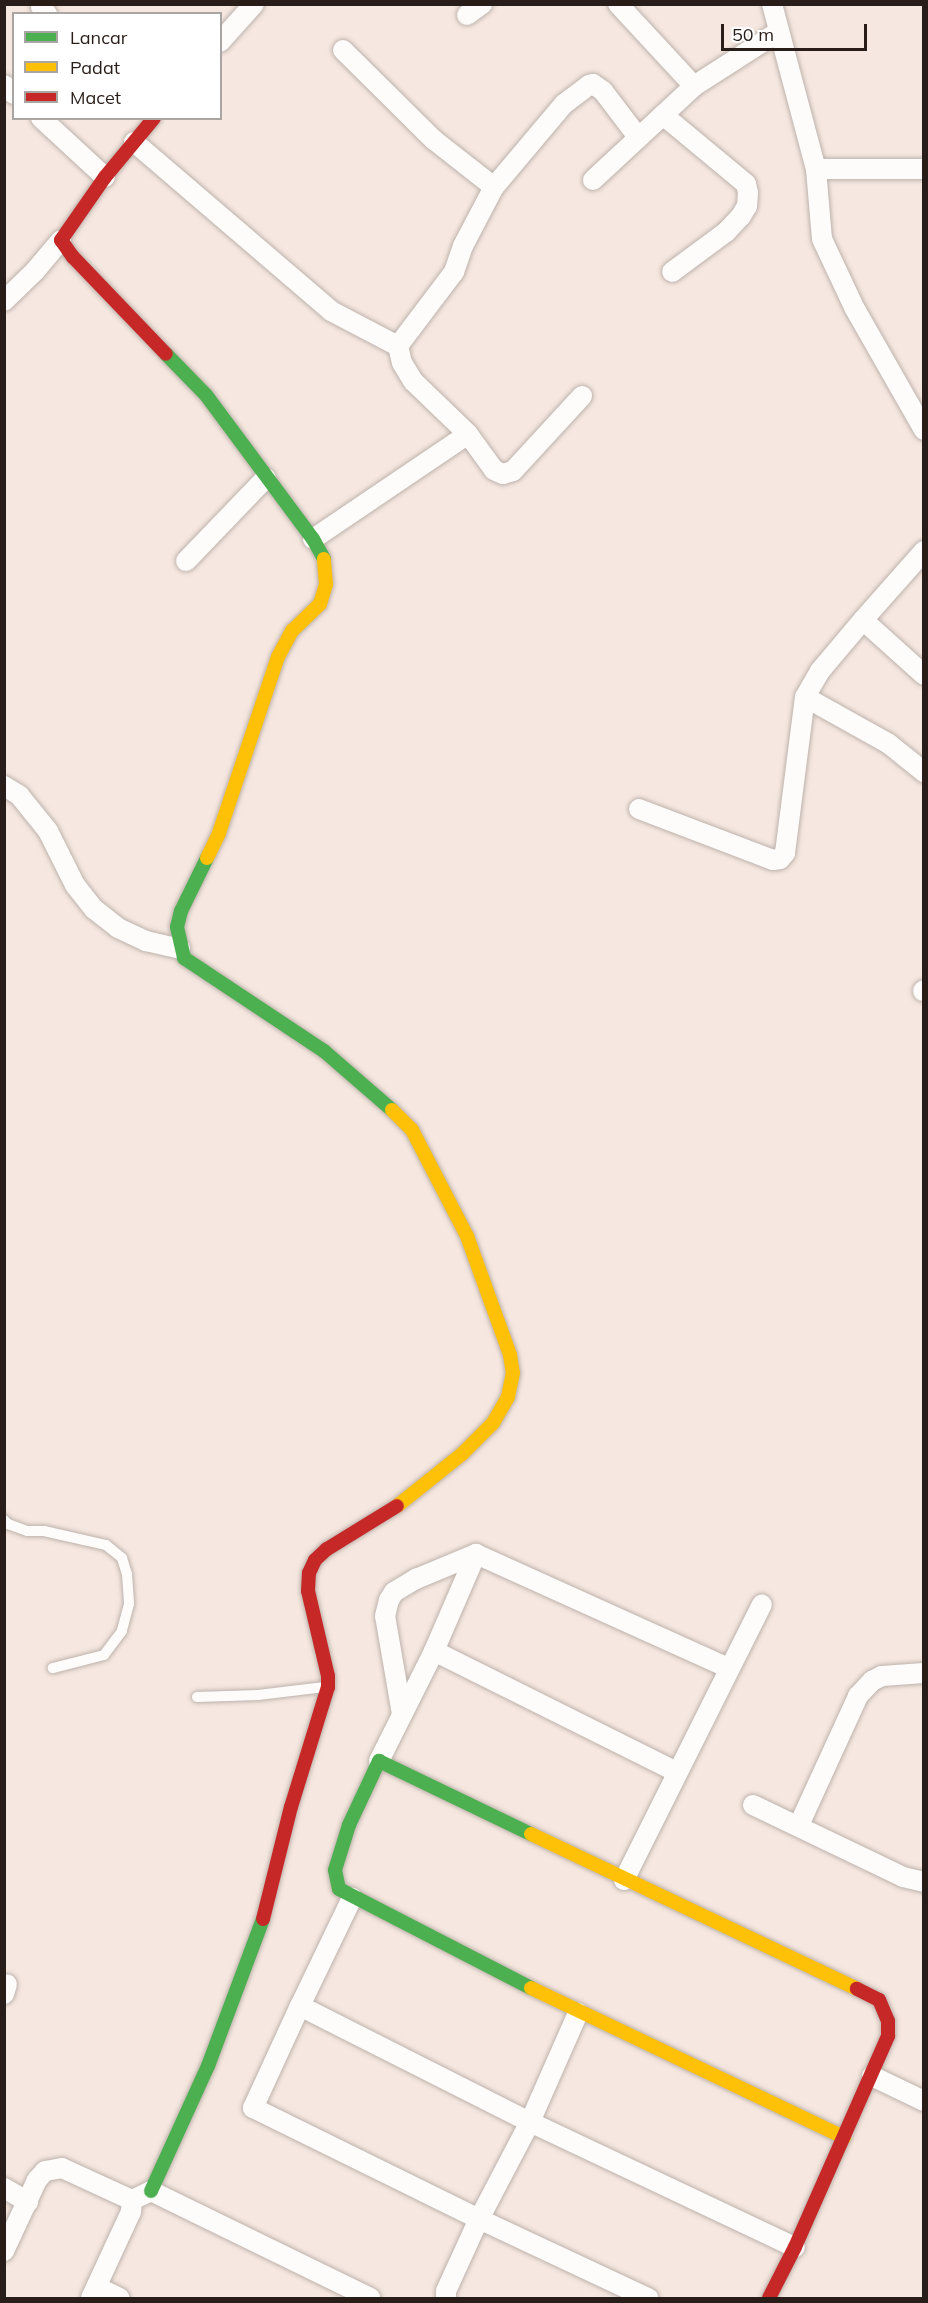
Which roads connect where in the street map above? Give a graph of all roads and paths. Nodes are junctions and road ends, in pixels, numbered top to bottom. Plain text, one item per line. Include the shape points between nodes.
1 (254, 4) edge
2 (618, 4) edge
3 (772, 4) edge
4 (778, 32) junction
5 (222, 40) edge
6 (343, 50) dead end
7 (694, 86) junction
8 (663, 115) junction
9 (43, 120) edge
10 (152, 120) edge
11 (638, 137) junction
12 (134, 142) junction
13 (816, 169) junction
14 (924, 169) edge
15 (105, 177) junction
16 (593, 180) dead end
17 (494, 186) junction
18 (61, 240) junction
19 (672, 272) dead end
20 (4, 301) edge
21 (398, 345) junction
22 (582, 396) dead end
23 (924, 430) edge
24 (468, 434) junction
25 (266, 478) junction
26 (313, 539) junction
27 (924, 551) edge
28 (186, 561) dead end
29 (863, 620) junction
30 (924, 675) edge
31 (805, 697) junction
32 (924, 772) edge
33 (4, 786) edge
34 (639, 809) dead end
35 (180, 949) junction
36 (4, 1520) edge
37 (476, 1554) junction
38 (762, 1605) dead end
39 (434, 1651) junction
40 (53, 1668) dead end
41 (728, 1668) junction
42 (924, 1673) edge
43 (328, 1687) junction
44 (197, 1697) dead end
45 (402, 1714) junction
46 (379, 1761) junction
47 (677, 1772) junction
48 (753, 1805) dead end
49 (799, 1825) junction
50 (624, 1880) junction
51 (924, 1882) edge
52 (352, 1898) junction
53 (300, 2006) junction
54 (578, 2013) junction
55 (872, 2076) junction
56 (924, 2101) edge
57 (530, 2122) junction
58 (844, 2137) junction
59 (4, 2188) edge
60 (151, 2191) junction
61 (132, 2200) junction
62 (28, 2202) junction
63 (478, 2219) junction
64 (795, 2247) junction
65 (4, 2251) edge
66 (94, 2293) edge
67 (120, 2298) edge
68 (370, 2298) edge
69 (446, 2298) edge
70 (648, 2298) edge
71 (769, 2298) edge

1 - 5 street
2 - 7 street
3 - 4 street
4 - 7 street
4 - 13 street
6 - 17 street via 434,140
7 - 8 street
8 - 11 street
8 - 19 street via 746,184 748,193 747,207 734,224
9 - 15 street
10 - 12 street
11 - 16 street
11 - 17 street via 603,91 590,84 564,104
12 - 15 street
12 - 21 street via 331,311
13 - 14 street
13 - 23 street via 822,239 855,309
15 - 18 street
17 - 21 street via 454,272
18 - 20 street
18 - 25 street via 81,266 206,395
21 - 24 street via 402,363 413,381
22 - 24 street via 513,471 503,474 494,470
24 - 26 street
25 - 26 street
25 - 28 street
26 - 35 street via 326,562 326,584 320,604 292,631 278,657 219,833 181,911 177,927
27 - 29 street
29 - 30 street
29 - 31 street via 820,671
31 - 32 street via 889,744
31 - 34 street via 784,854 780,859 773,860
33 - 35 street via 19,795 48,831 75,885 94,909 118,928 146,941
35 - 43 street via 184,958 324,1052 412,1130 467,1236 510,1355 513,1373 508,1397 493,1423 462,1454 391,1511 315,1560 308,1591
36 - 40 lane via 27,1531 106,1545 122,1558 129,1604 122,1631 104,1654
37 - 39 street
37 - 41 street
37 - 45 street via 416,1579 394,1592 389,1600 385,1616
38 - 41 street
39 - 45 street
39 - 47 street
41 - 47 street
42 - 49 street via 882,1676 858,1695
43 - 44 lane
43 - 60 street via 291,1807 266,1910 208,2066
45 - 46 street
46 - 50 street
46 - 52 street via 349,1825 335,1870 339,1889
47 - 50 street
48 - 49 street
49 - 51 street via 903,1877
50 - 55 street via 879,2000 888,2021 888,2036
52 - 53 street
52 - 54 street
53 - 57 street
53 - 63 street via 253,2108
54 - 57 street
54 - 58 street
55 - 56 street
55 - 58 street
57 - 63 street
57 - 64 street
58 - 64 street
59 - 62 street
60 - 61 street
60 - 68 street
61 - 62 street via 81,2176 53,2168 37,2180
61 - 66 street via 131,2212
62 - 65 street
63 - 69 street
63 - 70 street
64 - 71 street
66 - 67 street

